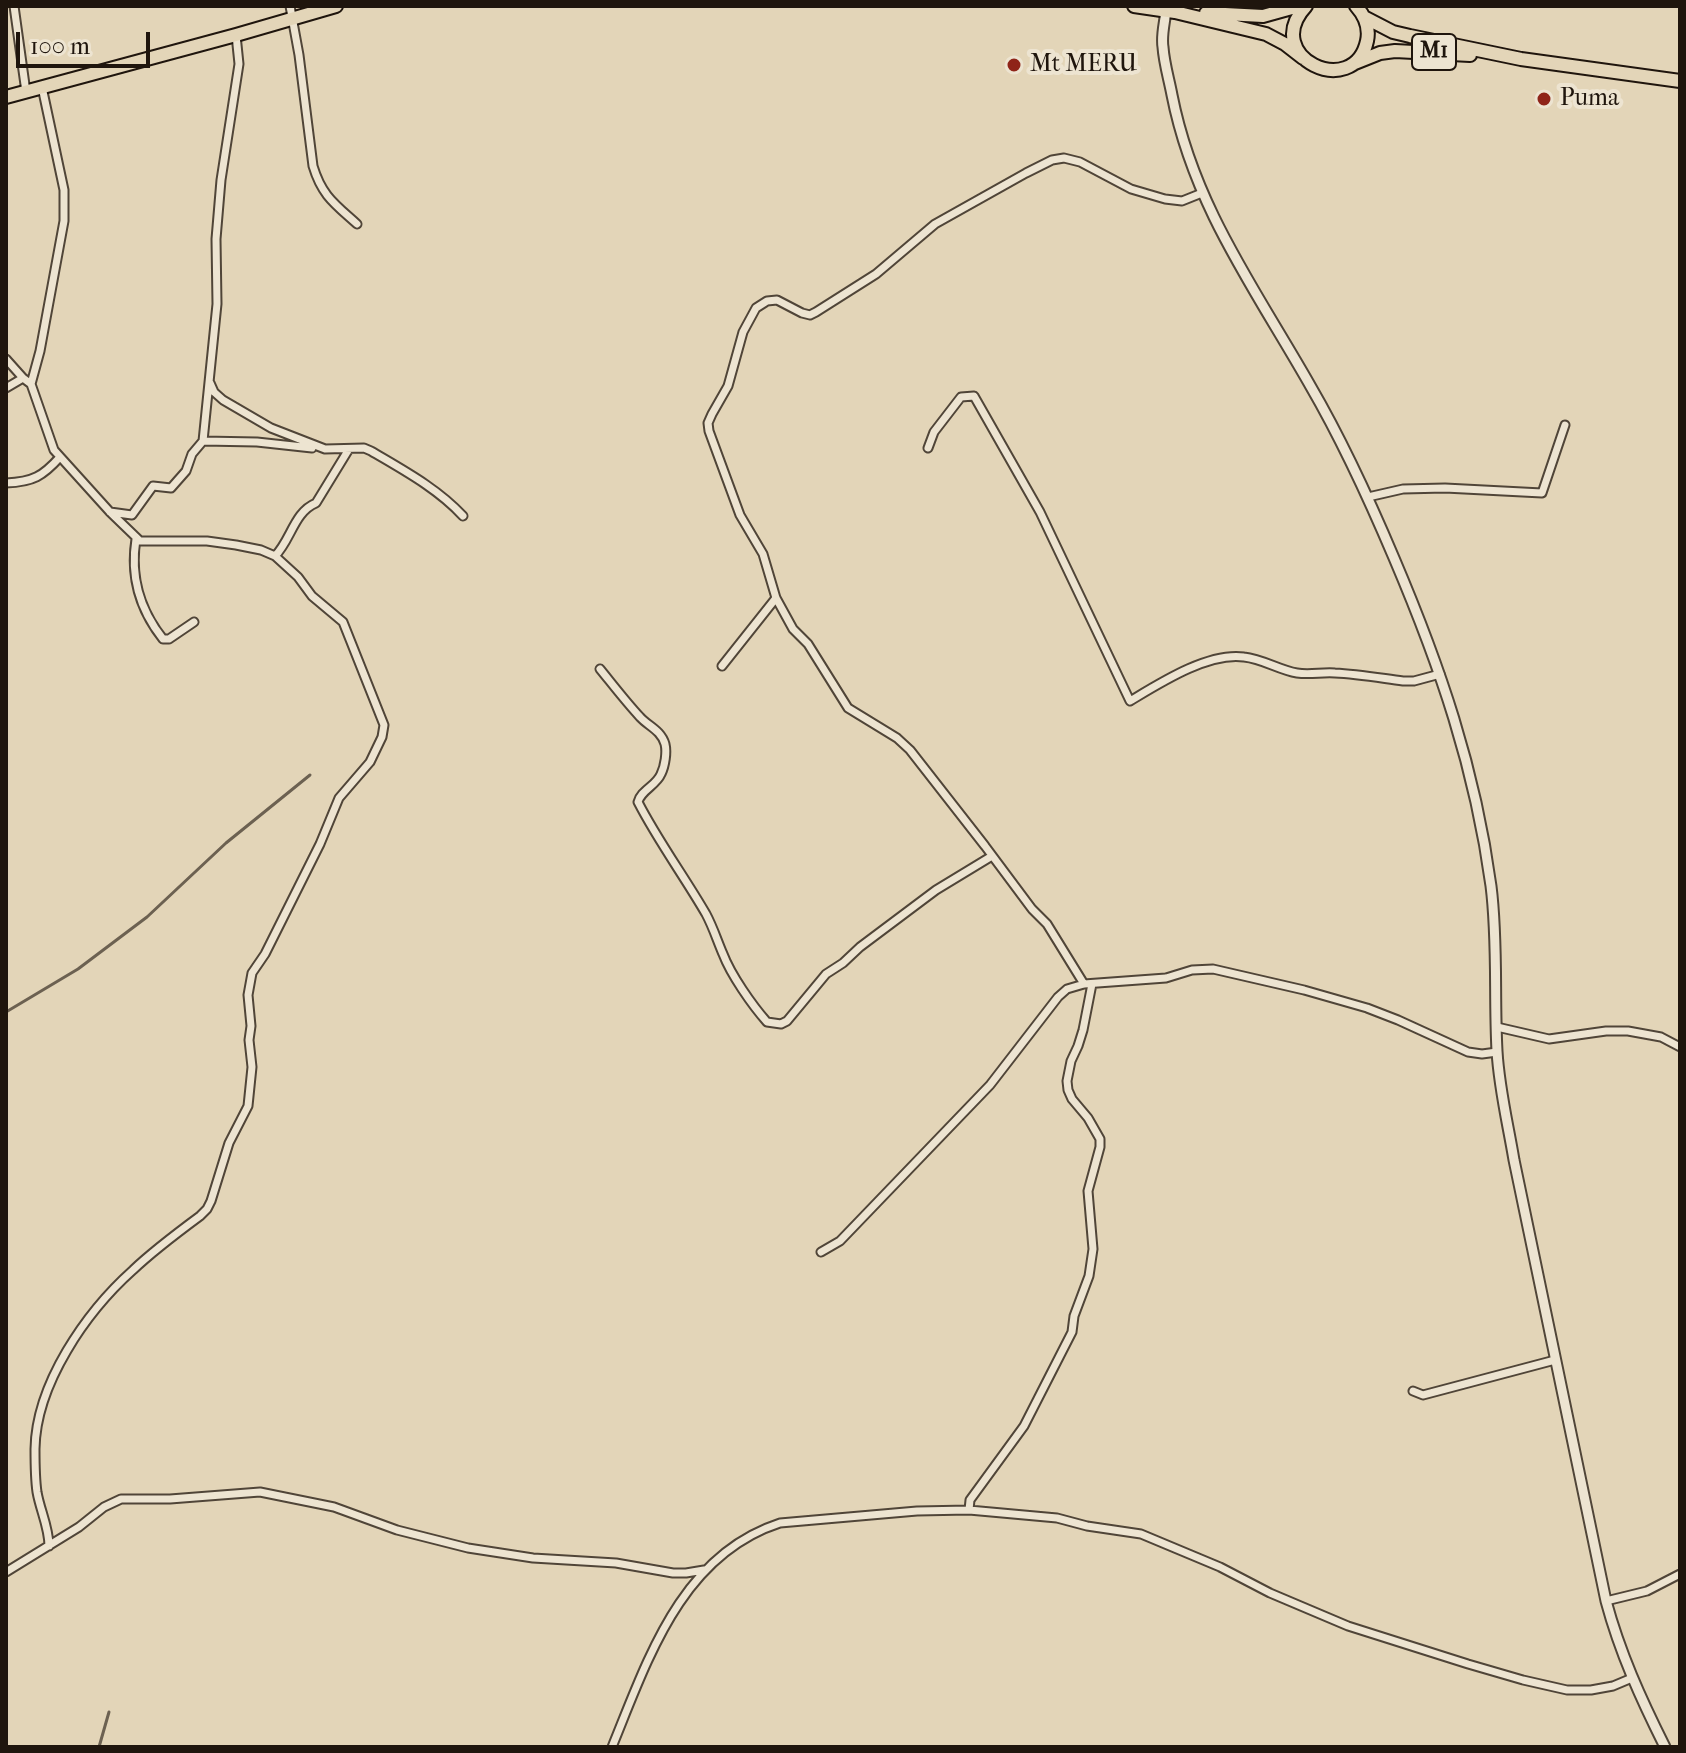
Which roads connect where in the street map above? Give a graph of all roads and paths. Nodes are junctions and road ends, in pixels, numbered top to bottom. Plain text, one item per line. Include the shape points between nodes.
1 (14, 6) edge
2 (336, 6) edge
3 (1134, 6) edge
4 (1299, 6) edge
5 (1306, 6) edge
6 (1171, 11) junction
7 (1360, 11) edge
8 (291, 13) edge
9 (236, 35) junction
10 (1303, 58) junction
11 (1521, 59) junction
12 (1348, 66) junction
13 (1680, 81) edge
14 (42, 87) junction
15 (26, 92) junction
16 (6, 97) edge
17 (1202, 193) junction
18 (357, 224) dead end
19 (6, 359) edge
20 (23, 378) junction
21 (209, 381) junction
22 (31, 384) junction
23 (6, 388) edge
24 (1565, 425) dead end
25 (203, 441) junction
26 (928, 448) dead end
27 (325, 449) junction
28 (349, 449) junction
29 (60, 457) junction
30 (6, 483) edge
31 (1368, 497) junction
32 (110, 512) junction
33 (463, 516) dead end
34 (136, 539) junction
35 (275, 556) junction
36 (776, 598) junction
37 (194, 622) dead end
38 (722, 666) dead end
39 (600, 669) dead end
40 (1440, 674) junction
41 (992, 856) junction
42 (1088, 984) junction
43 (1497, 1027) junction
44 (1680, 1047) edge
45 (1497, 1052) junction
46 (821, 1252) dead end
47 (1555, 1360) junction
48 (1413, 1391) dead end
49 (969, 1510) junction
50 (49, 1546) junction
51 (704, 1570) junction
52 (6, 1572) edge
53 (1680, 1574) edge
54 (1606, 1601) junction
55 (1632, 1678) junction
56 (612, 1747) edge
57 (1665, 1747) edge

1 - 15 street
2 - 8 highway
3 - 6 highway, M1
4 - 6 highway, M1 via 1263,16
5 - 10 highway via 1294,27
6 - 10 highway, M1 via 1266,34
6 - 17 street via 1162,44 1178,123
7 - 11 highway, M1 via 1393,32
7 - 12 highway, M1 via 1368,30 1366,44
8 - 9 highway
8 - 18 street via 318,184
9 - 14 highway
9 - 21 street via 239,64 221,180
10 - 12 highway, M1 via 1324,70
11 - 12 highway, M1 via 1395,51
11 - 13 highway, M1
14 - 15 highway
14 - 22 street via 65,206
15 - 16 highway
17 - 31 street
17 - 36 street via 1182,201 1165,199 1131,189 1080,162 1052,160 935,224 876,274 816,312 802,313 777,300 756,308 743,332 728,386 708,423
19 - 20 street
20 - 22 street
20 - 23 street
21 - 25 street
21 - 27 street via 223,400 271,428
22 - 29 street
24 - 31 street via 1542,493 1445,488
25 - 27 street
25 - 32 street via 171,488 153,486 132,515
26 - 40 street via 961,397 974,396 1040,512 1130,701 1185,671 1236,656 1301,673 1403,681
27 - 28 street
28 - 33 street via 364,448 412,474
28 - 35 street
29 - 30 street via 36,479
29 - 32 street
31 - 40 street
32 - 34 street
34 - 35 street via 207,541
34 - 37 street via 136,582 152,625 169,639
35 - 50 street via 343,622 384,733 370,762 339,798 252,973 248,1106 207,1209 116,1286 74,1340 50,1387 38,1418 35,1447 37,1491
36 - 38 street
36 - 41 street via 848,708 910,750
39 - 41 street via 665,742 661,775 638,802 767,1022 787,1021 826,974 936,890
40 - 43 street via 1469,770 1491,887
41 - 42 street
42 - 45 street via 1213,969 1367,1008 1468,1052
42 - 46 street via 1058,997 990,1085 840,1241
42 - 49 street via 1083,1030 1067,1081 1072,1099 1100,1139 1088,1191 1093,1249 1089,1276 1060,1356 1024,1426 970,1500
43 - 44 street via 1549,1039 1628,1031
43 - 45 street
45 - 47 street
47 - 48 street via 1423,1395
47 - 54 street
49 - 51 street via 780,1523 742,1539
49 - 55 street via 1057,1518 1141,1534 1348,1626 1523,1680 1591,1690
50 - 51 street via 121,1499 260,1492 334,1507 468,1548 673,1573
50 - 52 street
51 - 56 street via 651,1653
53 - 54 street via 1647,1591
54 - 55 street
55 - 57 street

